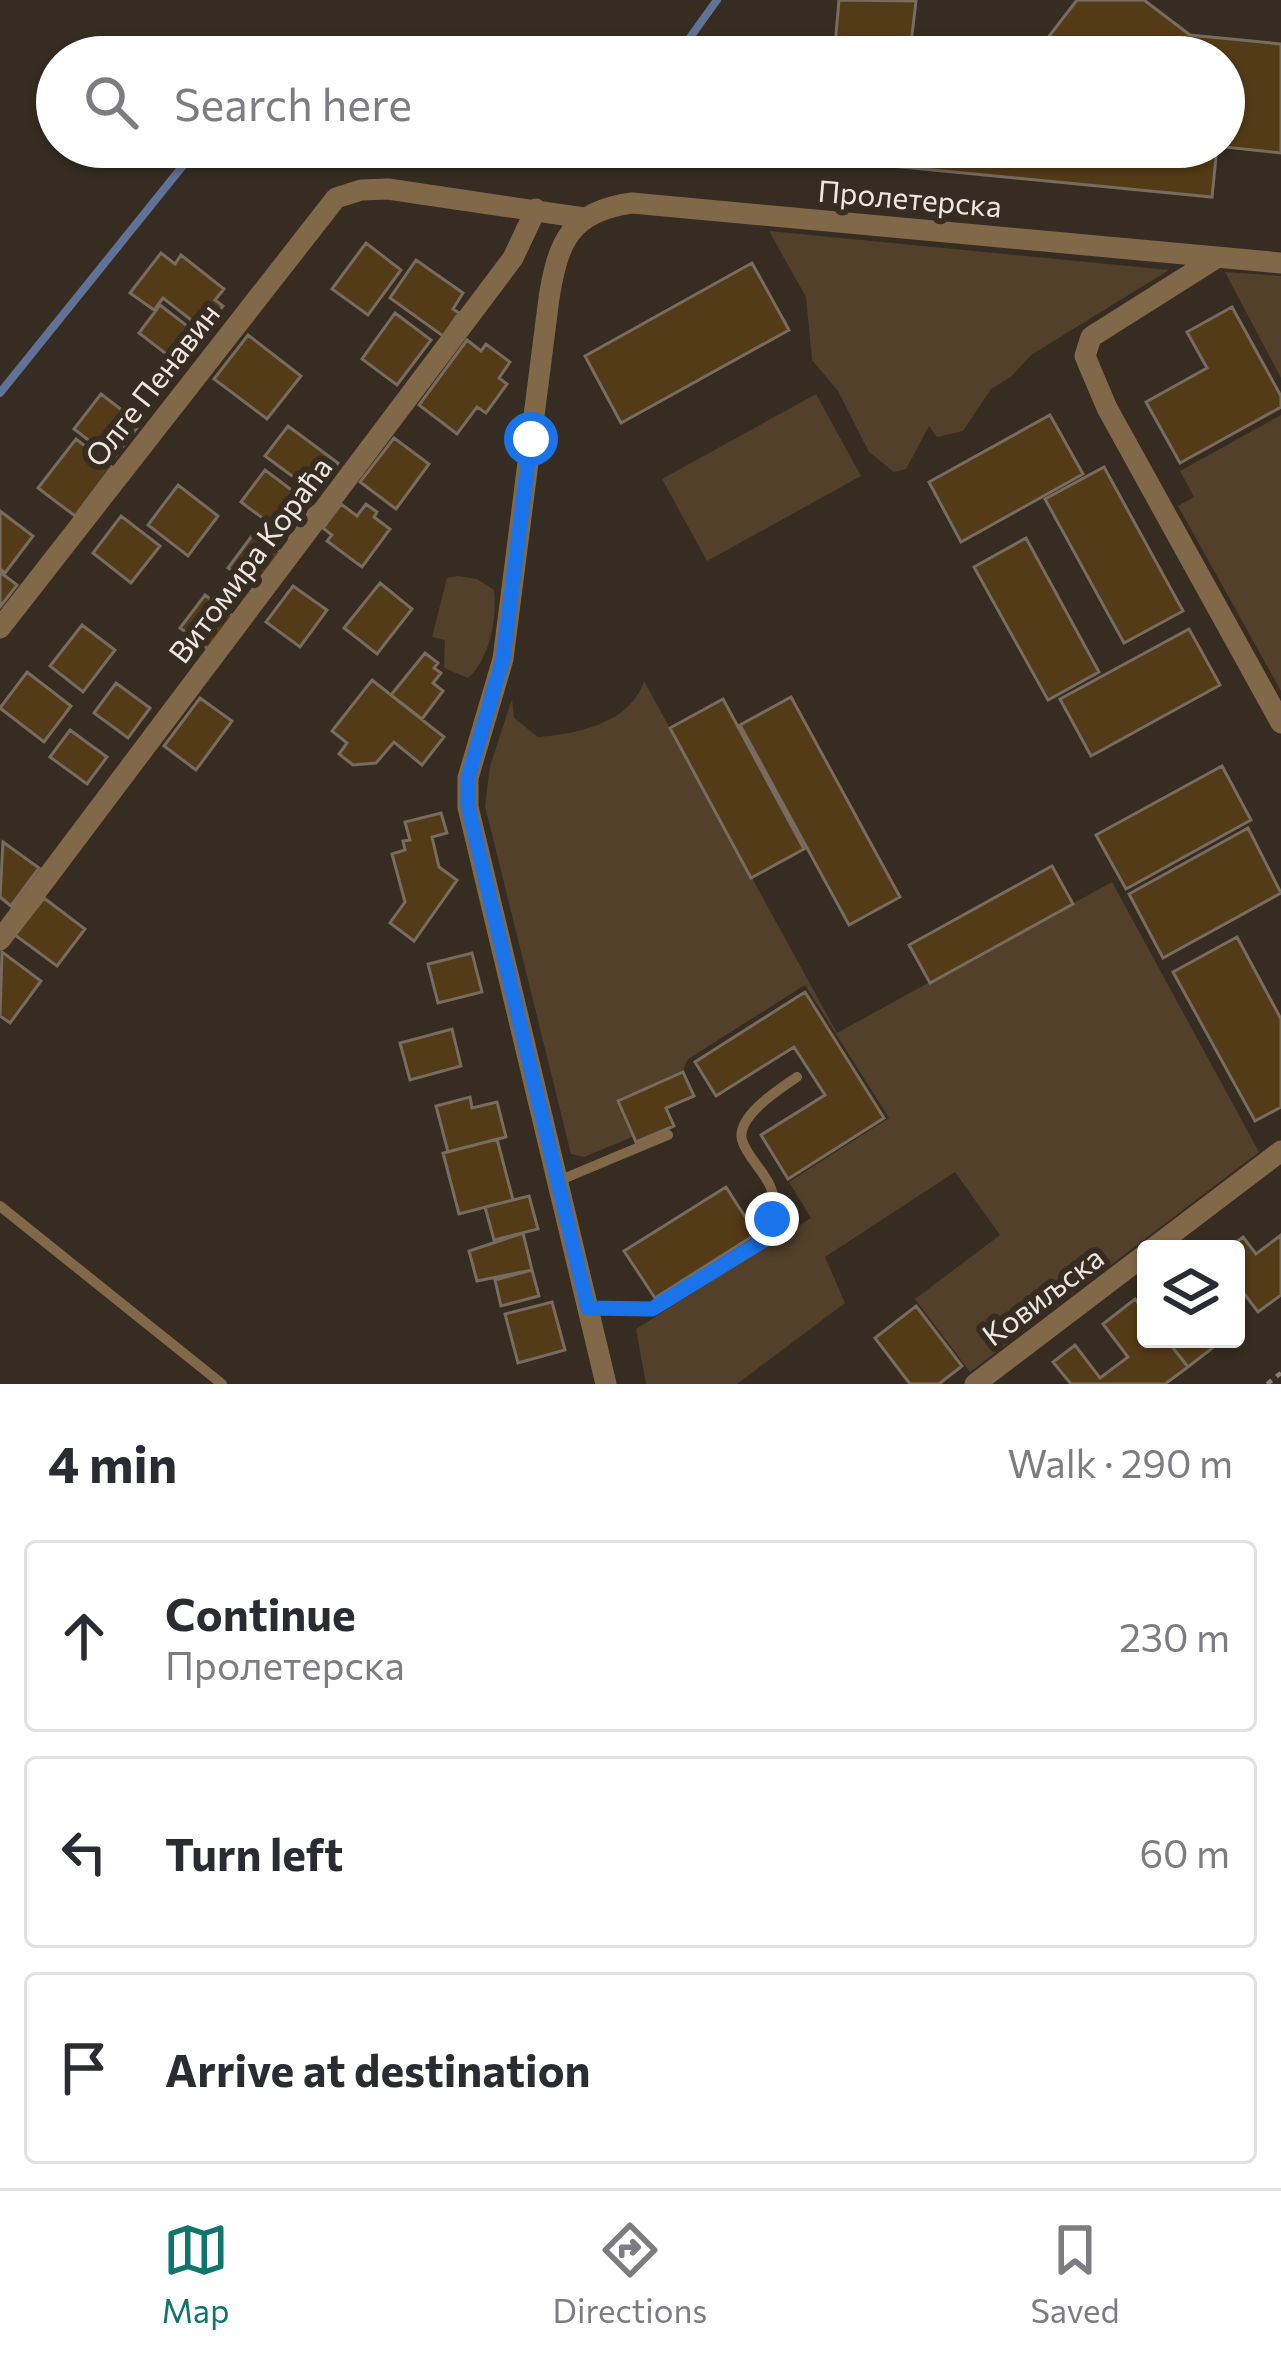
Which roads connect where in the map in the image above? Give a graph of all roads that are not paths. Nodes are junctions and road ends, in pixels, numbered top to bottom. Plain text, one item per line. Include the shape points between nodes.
1 (536, 208) junction
2 (584, 218) junction
3 (1216, 258) junction
4 (1281, 263) edge
5 (0, 628) edge
6 (1281, 723) edge
7 (0, 940) edge
8 (797, 1077) dead end
9 (668, 1135) dead end
10 (1281, 1151) edge
11 (558, 1181) junction
12 (0, 1206) edge
13 (1164, 1240) edge
14 (1137, 1260) edge
15 (588, 1308) junction
16 (222, 1384) edge
17 (606, 1384) edge
18 (975, 1384) edge

1 - 2 street
1 - 5 street, Олге Пенавин via 388,189 336,198
1 - 7 street, Витомира Кораћа via 513,258
2 - 3 street, Пролетерска via 632,203
2 - 11 street via 553,271 503,659 468,778 468,806
3 - 4 street, Пролетерска
3 - 6 street via 1091,337 1084,356
8 - 15 lane via 743,1127 742,1140 772,1192 766,1239 652,1309
9 - 11 lane
10 - 13 street, Ковиљска
11 - 15 street
12 - 16 lane
14 - 18 street, Ковиљска
15 - 17 street

